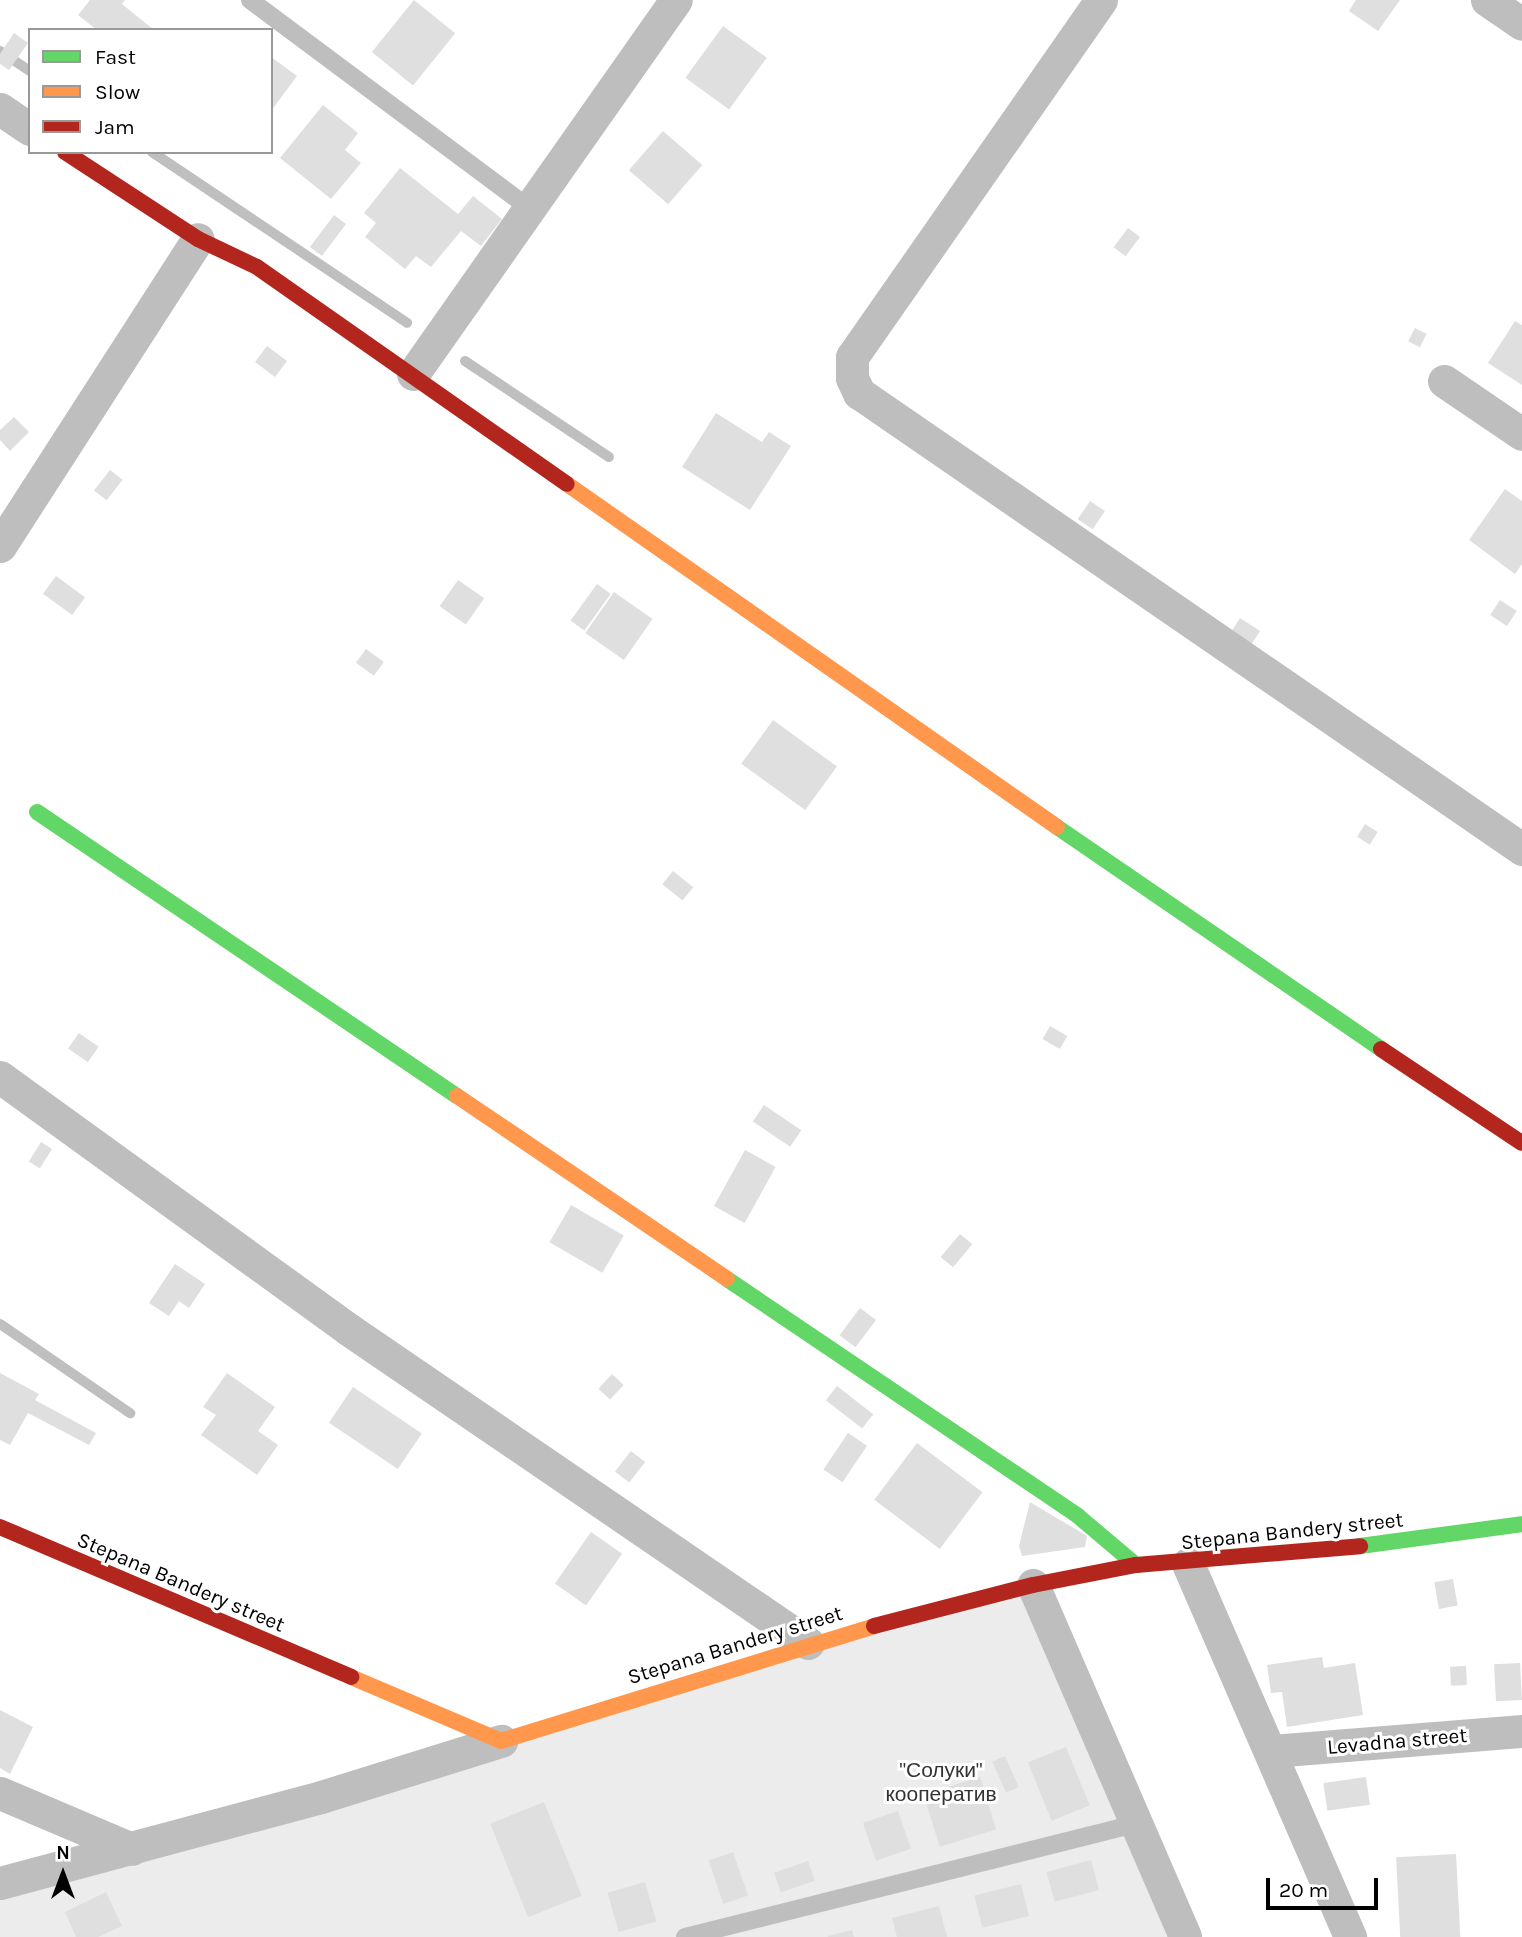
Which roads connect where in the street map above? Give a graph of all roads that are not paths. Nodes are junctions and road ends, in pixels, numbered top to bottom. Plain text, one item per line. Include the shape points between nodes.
1 (250, 0) edge
2 (676, 0) edge
3 (1101, 0) edge
4 (1487, 0) edge
5 (1522, 24) edge
6 (0, 110) edge
7 (28, 128) edge
8 (68, 154) edge
9 (532, 211) junction
10 (198, 239) junction
11 (413, 374) junction
12 (1444, 381) dead end
13 (1522, 434) edge
14 (0, 546) edge
15 (37, 812) dead end
16 (1522, 849) edge
17 (0, 1077) edge
18 (1522, 1143) edge
19 (1522, 1524) edge
20 (0, 1527) edge
21 (1188, 1564) junction
22 (1136, 1565) junction
23 (1033, 1585) junction
24 (808, 1643) junction
25 (1522, 1731) edge
26 (501, 1741) junction
27 (1272, 1751) junction
28 (0, 1793) edge
29 (1135, 1824) junction
30 (132, 1849) junction
31 (0, 1883) edge
32 (685, 1937) edge
33 (1185, 1937) edge
34 (1350, 1937) edge

1 - 9 lane
2 - 9 street
3 - 16 street via 852,357 852,378 859,393
4 - 5 street
6 - 7 street
8 - 10 street
9 - 11 street
10 - 11 street via 257,267
10 - 14 street
11 - 18 street via 1205,930
12 - 13 street
15 - 22 street via 1078,1516
17 - 24 street via 348,1329
19 - 21 street, Stepana Bandery street via 1394,1544
20 - 26 street, Stepana Bandery street
21 - 22 street, Stepana Bandery street
21 - 27 street
22 - 23 street, Stepana Bandery street
23 - 24 street, Stepana Bandery street
23 - 29 street
24 - 26 street, Stepana Bandery street
25 - 27 street, Levadna street
26 - 30 street
27 - 34 street
28 - 30 street
29 - 32 lane
29 - 33 street
30 - 31 street

